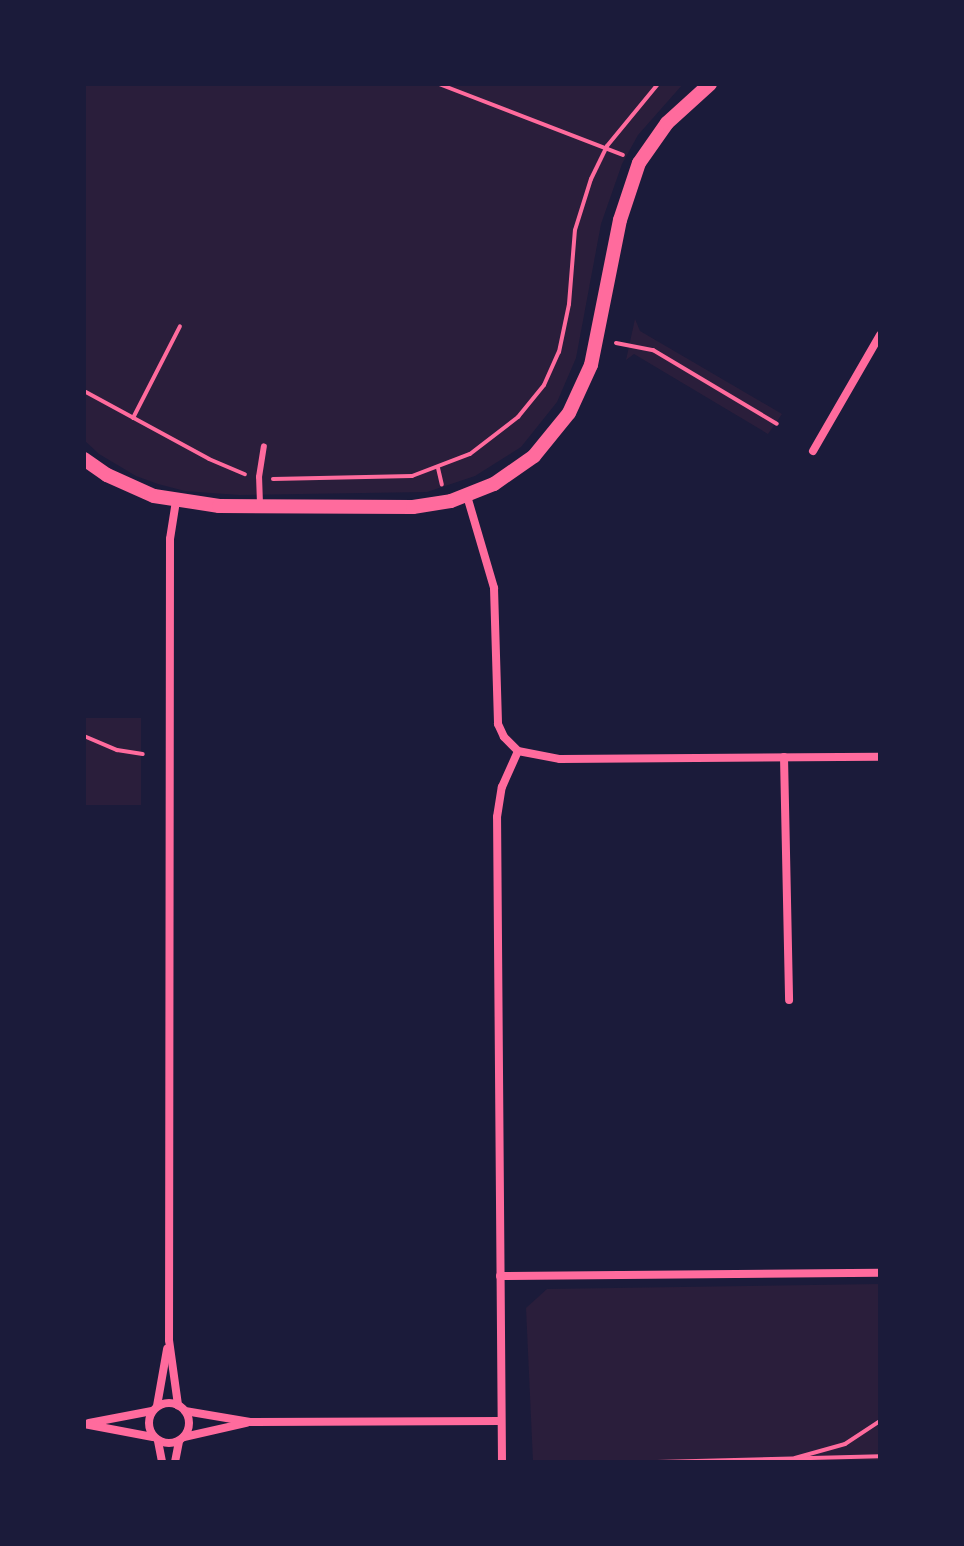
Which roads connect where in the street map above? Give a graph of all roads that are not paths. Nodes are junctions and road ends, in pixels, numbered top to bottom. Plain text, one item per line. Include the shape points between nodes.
1 (710, 84) edge
2 (880, 335) edge
3 (264, 446) dead end
4 (813, 451) dead end
5 (84, 459) edge
6 (467, 496) junction
7 (176, 501) junction
8 (260, 507) junction
9 (518, 751) junction
10 (784, 757) junction
11 (880, 757) edge
12 (789, 1000) dead end
13 (880, 1273) edge
14 (500, 1276) junction
15 (169, 1340) junction
16 (181, 1408) junction
17 (155, 1409) junction
18 (501, 1421) junction
19 (250, 1422) junction
20 (84, 1424) edge
21 (156, 1439) junction
22 (181, 1439) junction
23 (162, 1462) edge
24 (175, 1462) edge
25 (502, 1462) edge

1 - 6 street via 667,123 639,163 620,220 582,389 552,436 518,469
2 - 4 street
3 - 8 lane
5 - 7 street via 132,487
6 - 8 street via 413,507
6 - 9 street via 494,588 498,724
7 - 8 street
7 - 15 street via 170,539
9 - 10 street via 560,759
9 - 14 street via 502,787 497,817
10 - 11 street
10 - 12 street
13 - 14 street
14 - 18 street
15 - 16 street
15 - 17 street
16 - 17 street
16 - 19 street
16 - 22 street via 189,1424
17 - 20 street
17 - 21 street via 148,1425
18 - 19 street
18 - 25 street
19 - 22 street
20 - 21 street
21 - 22 street
21 - 23 street
22 - 24 street

